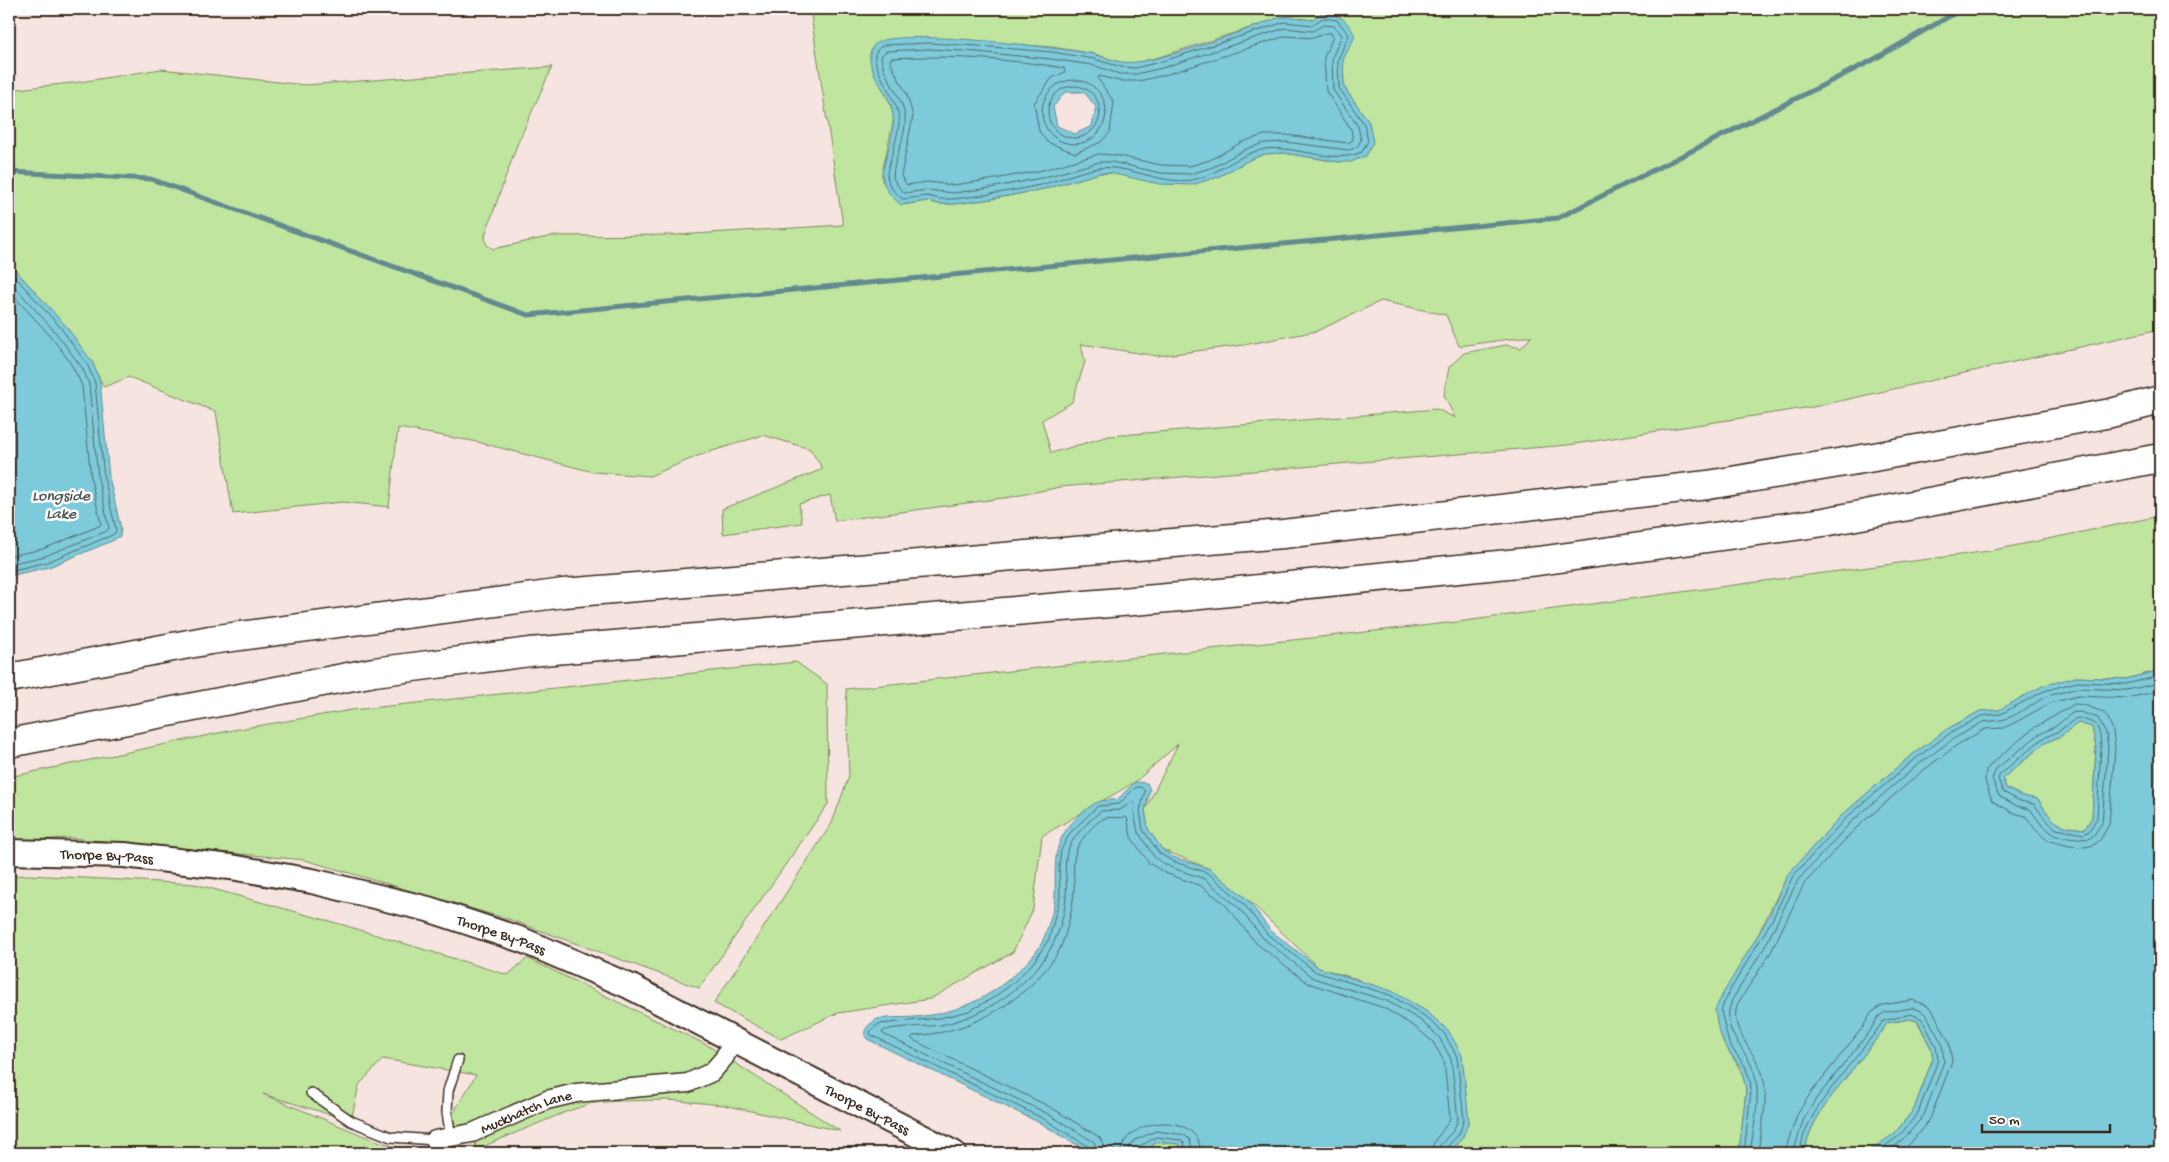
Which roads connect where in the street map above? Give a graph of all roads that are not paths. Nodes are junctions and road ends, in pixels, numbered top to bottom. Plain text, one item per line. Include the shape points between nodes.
1 (2160, 400) edge
2 (2160, 458) edge
3 (9, 678) edge
4 (9, 743) edge
5 (9, 852) edge
6 (734, 1039) junction
7 (458, 1060) dead end
8 (311, 1093) dead end
9 (443, 1139) junction
10 (953, 1153) edge

1 - 3 highway via 2111,413 1708,485 1283,534 564,593 210,640
2 - 4 highway via 1824,522 1538,561 1180,597 530,652 394,670
5 - 6 main road, Thorpe By-Pass via 124,855 231,867 312,881 428,909 531,944 629,986
6 - 9 street, Muckhatch Lane via 724,1058 701,1079 688,1083 576,1093 547,1100 472,1133
6 - 10 main road, Thorpe By-Pass
7 - 9 lane via 448,1091
8 - 9 lane, Muckhatch Lane via 351,1121 391,1137

